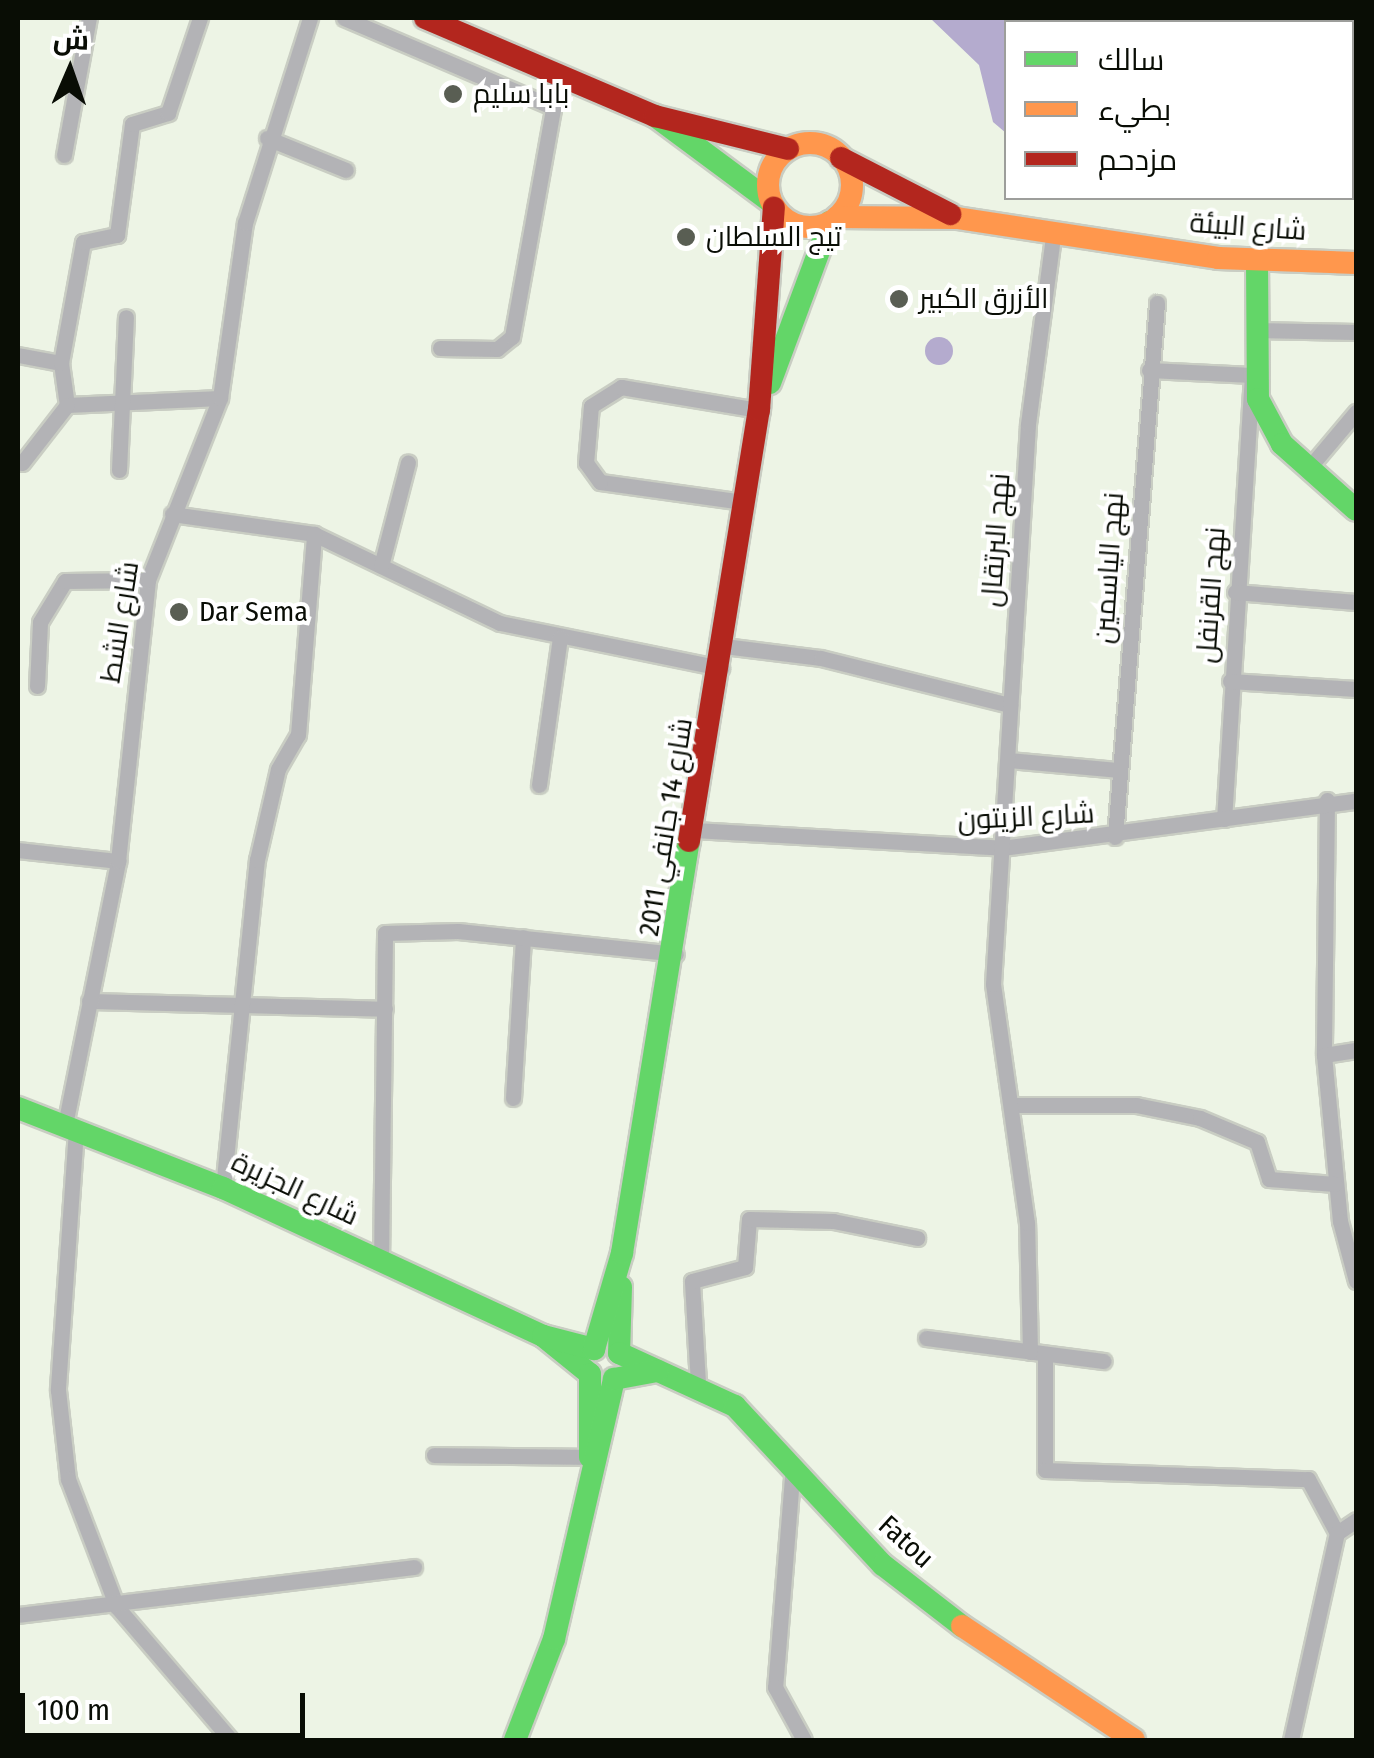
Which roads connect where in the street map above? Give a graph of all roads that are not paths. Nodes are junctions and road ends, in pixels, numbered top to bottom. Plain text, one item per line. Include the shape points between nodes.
1 (88, 18) edge
2 (200, 18) edge
3 (310, 18) edge
4 (344, 18) edge
5 (425, 18) edge
6 (559, 76) junction
7 (553, 107) junction
8 (656, 116) junction
9 (267, 138) junction
10 (788, 150) junction
11 (64, 154) dead end
12 (842, 158) junction
13 (346, 170) dead end
14 (773, 205) junction
15 (958, 218) junction
16 (834, 220) junction
17 (1053, 236) junction
18 (1257, 262) junction
19 (1356, 263) edge
20 (1157, 303) dead end
21 (126, 317) dead end
22 (1254, 330) junction
23 (1356, 332) edge
24 (440, 348) dead end
25 (18, 356) edge
26 (61, 363) junction
27 (1149, 370) junction
28 (1252, 375) junction
29 (124, 398) junction
30 (220, 398) junction
31 (66, 404) junction
32 (759, 410) junction
33 (1356, 412) edge
34 (408, 462) dead end
35 (22, 463) dead end
36 (1308, 469) junction
37 (120, 470) dead end
38 (743, 502) junction
39 (1356, 510) edge
40 (172, 514) junction
41 (314, 534) junction
42 (380, 566) junction
43 (148, 580) junction
44 (1235, 592) junction
45 (1356, 602) edge
46 (560, 638) junction
47 (723, 657) junction
48 (1230, 682) junction
49 (37, 686) dead end
50 (1356, 689) edge
51 (1010, 706) junction
52 (1008, 760) junction
53 (1118, 770) junction
54 (538, 784) dead end
55 (1327, 800) junction
56 (1356, 801) edge
57 (1224, 819) junction
58 (694, 830) junction
59 (1115, 837) junction
60 (1002, 848) junction
61 (18, 850) edge
62 (118, 861) junction
63 (523, 937) junction
64 (676, 954) junction
65 (88, 1001) junction
66 (242, 1007) junction
67 (385, 1009) junction
68 (1356, 1050) edge
69 (1324, 1055) junction
70 (513, 1098) dead end
71 (1010, 1105) junction
72 (18, 1108) edge
73 (70, 1128) junction
74 (1335, 1184) junction
75 (223, 1188) junction
76 (916, 1238) dead end
77 (622, 1253) junction
78 (380, 1263) junction
79 (1356, 1281) edge
80 (542, 1336) junction
81 (926, 1338) dead end
82 (594, 1349) junction
83 (619, 1353) junction
84 (1037, 1353) junction
85 (1104, 1362) dead end
86 (657, 1372) junction
87 (590, 1374) junction
88 (614, 1379) junction
89 (698, 1383) junction
90 (434, 1455) dead end
91 (590, 1457) junction
92 (793, 1465) junction
93 (1356, 1520) edge
94 (1337, 1533) junction
95 (414, 1567) dead end
96 (117, 1607) junction
97 (18, 1614) edge
98 (231, 1740) edge
99 (515, 1740) edge
100 (804, 1740) edge
101 (1134, 1740) edge
102 (1291, 1740) edge

1 - 11 street
2 - 26 street via 168,113 132,124 118,235 82,242
3 - 9 street, شارع الشط
4 - 7 street
5 - 6 main road
6 - 7 street
6 - 8 main road
7 - 24 street via 512,337 497,349
8 - 10 main road
8 - 14 main road
9 - 13 street
9 - 30 street, شارع الشط
10 - 12 main road via 816,144
10 - 14 main road via 768,178
12 - 15 main road, شارع البيئة
12 - 16 main road via 850,195
14 - 16 main road via 794,224
14 - 32 main road, شارع 14 جانفي 2011
15 - 16 main road, شارع البيئة
15 - 17 main road, شارع البيئة
16 - 32 main road, شارع 14 جانفي 2011
17 - 18 main road, شارع البيئة
17 - 51 street, نهج البرتقال via 1028,424
18 - 19 main road, شارع البيئة
18 - 22 main road
20 - 27 street, نهج الياسمين
21 - 29 street
22 - 23 street
22 - 28 main road
25 - 26 street
26 - 31 street
27 - 28 street
27 - 53 street, نهج الياسمين
28 - 36 main road via 1271,430
28 - 44 street, نهج القرنفل
29 - 30 street
29 - 31 street
29 - 37 street
30 - 40 street, شارع الشط
31 - 35 street
32 - 38 main road, شارع 14 جانفي 2011
32 - 38 street via 620,386 591,406 586,462 600,482
33 - 36 street
34 - 42 street
36 - 39 main road
38 - 47 main road, شارع 14 جانفي 2011
40 - 41 street
40 - 43 street, شارع الشط
41 - 42 street
41 - 66 street via 298,735 278,769 257,860
42 - 46 street via 486,618
43 - 49 street via 65,581 40,622
43 - 62 street, شارع الشط
44 - 45 street
44 - 48 street, نهج القرنفل
46 - 47 street
46 - 54 street
47 - 51 street via 821,658
47 - 58 main road, شارع 14 جانفي 2011
48 - 50 street
48 - 57 street, نهج القرنفل
51 - 52 street, نهج البرتقال
52 - 53 street
52 - 60 street, نهج البرتقال
53 - 59 street, نهج الياسمين
55 - 56 street, شارع الزيتون
55 - 57 street, شارع الزيتون
55 - 69 street
57 - 59 street, شارع الزيتون
58 - 60 street, شارع الزيتون
58 - 64 main road, شارع 14 جانفي 2011
59 - 60 street, شارع الزيتون
60 - 71 street, نهج البرتقال via 993,984
61 - 62 street
62 - 65 street, شارع الشط
63 - 64 street
63 - 67 street via 392,928
63 - 70 street
64 - 77 main road, شارع 14 جانفي 2011
65 - 66 street
65 - 73 street, شارع الشط
66 - 67 street
66 - 75 street
67 - 78 street
68 - 69 street
69 - 74 street
71 - 74 street via 1136,1105 1200,1118 1257,1142 1269,1179
71 - 84 street, نهج البرتقال
72 - 73 main road, شارع الجزيرة
73 - 75 main road, شارع الجزيرة
73 - 96 street, شارع الشط via 58,1406 80,1523
74 - 79 street
75 - 78 main road, شارع الجزيرة
76 - 89 street via 833,1221 749,1220 745,1267 692,1282
77 - 82 main road, شارع 14 جانفي 2011
77 - 83 main road, شارع 14 جانفي 2011
78 - 80 main road, شارع الجزيرة
80 - 82 main road, شارع الجزيرة
80 - 87 main road, شارع الجزيرة
81 - 84 street
82 - 83 main road, شارع الجزيرة
82 - 87 main road, شارع 14 جانفي 2011
83 - 86 main road, Fatou
83 - 88 main road, شارع 14 جانفي 2011
84 - 85 street
84 - 94 street, نهج البرتقال via 1045,1470 1308,1479
86 - 88 main road, Fatou
86 - 89 main road, Fatou
87 - 88 main road
87 - 91 main road
88 - 91 main road
89 - 92 main road, Fatou via 753,1420
90 - 91 street
91 - 99 main road via 558,1624
92 - 100 street via 774,1687
92 - 101 main road, Fatou via 908,1586
93 - 94 street
94 - 102 street
95 - 96 street
96 - 97 street
96 - 98 street, شارع الشط

